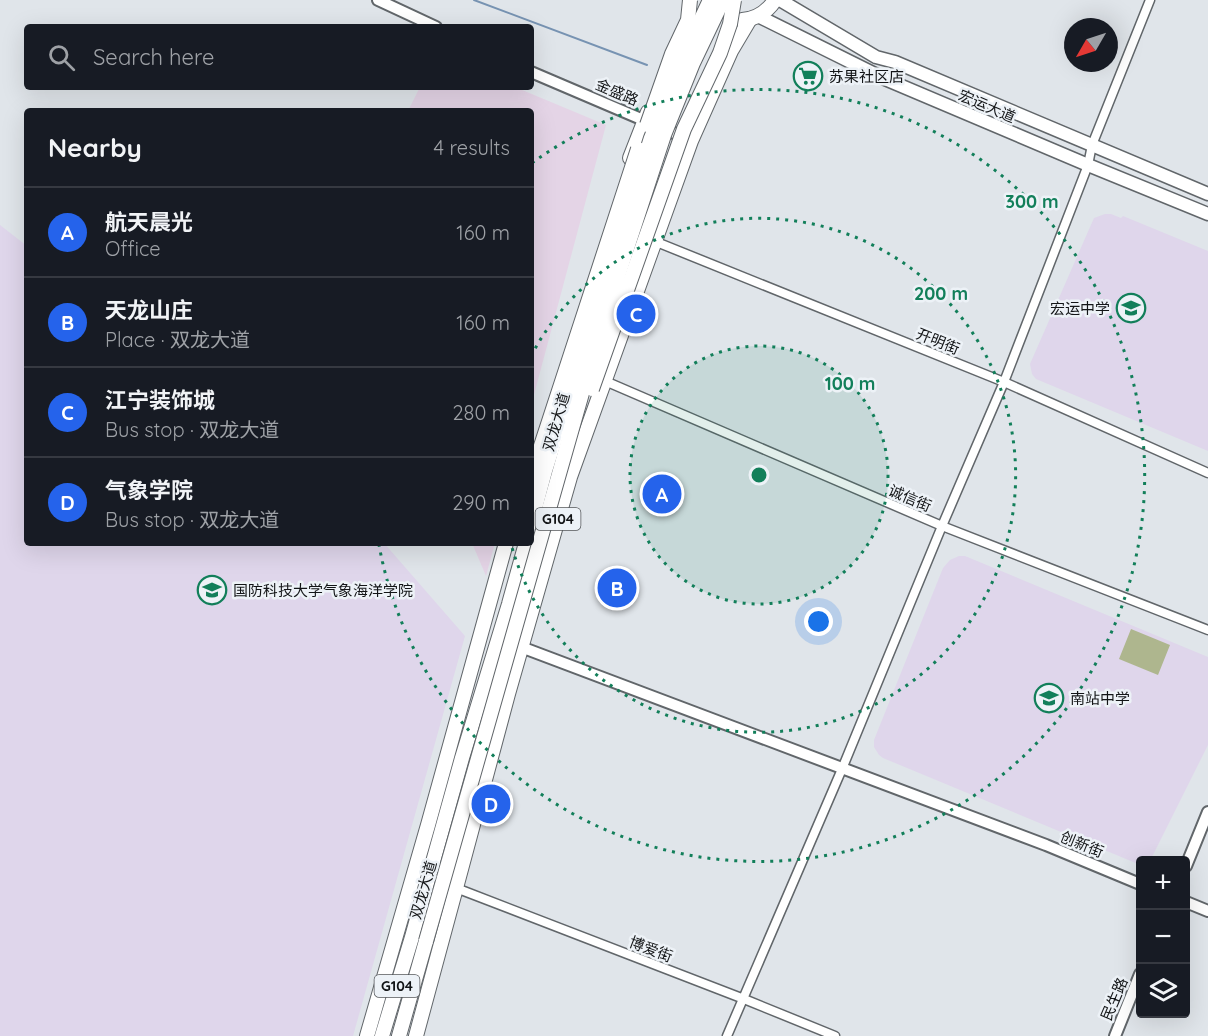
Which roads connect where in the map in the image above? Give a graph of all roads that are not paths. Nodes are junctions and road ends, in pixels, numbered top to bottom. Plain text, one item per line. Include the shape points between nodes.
1 (378, 0) edge
2 (690, 0) edge
3 (704, 0) edge
4 (710, 0) edge
5 (723, 0) edge
6 (734, 0) edge
7 (775, 0) edge
8 (780, 0) edge
9 (1150, 0) edge
10 (754, 18) junction
11 (430, 24) edge
12 (534, 73) edge
13 (644, 120) junction
14 (691, 141) junction
15 (1092, 145) junction
16 (1088, 165) junction
17 (1208, 194) edge
18 (1208, 214) edge
19 (654, 241) junction
20 (604, 381) junction
21 (1004, 382) junction
22 (534, 448) edge
23 (534, 470) edge
24 (1208, 473) edge
25 (558, 475) junction
26 (534, 512) edge
27 (942, 526) junction
28 (505, 546) edge
29 (512, 546) edge
30 (525, 546) edge
31 (1208, 630) edge
32 (521, 647) junction
33 (462, 758) junction
34 (842, 769) junction
35 (1208, 812) edge
36 (1189, 856) edge
37 (1136, 882) edge
38 (456, 888) junction
39 (1190, 904) edge
40 (1208, 911) edge
41 (419, 939) junction
42 (1136, 984) edge
43 (744, 999) junction
44 (367, 1036) edge
45 (382, 1036) edge
46 (399, 1036) edge
47 (416, 1036) edge
48 (727, 1036) edge
49 (835, 1036) edge
50 (1115, 1036) edge

1 - 11 street
2 - 23 highway, bridge via 688,20 628,176
3 - 10 highway via 724,17
3 - 13 highway, 双龙大道
4 - 26 highway, 双龙大道 / G104, bridge via 651,138
5 - 25 highway, 双龙大道 / G104, bridge via 664,135
6 - 25 highway, bridge via 720,53 684,129 589,399
7 - 10 highway, 双龙大道
8 - 15 main road, 宏运大道 via 876,57
9 - 15 street
10 - 14 highway, 双龙大道 / G104 via 731,51
10 - 16 main road, 宏运大道 via 885,79
12 - 13 street, 金盛路
13 - 14 street, 金盛路
13 - 22 highway, 双龙大道
14 - 19 highway, 双龙大道 / G104
15 - 16 street
15 - 17 main road, 宏运大道
16 - 18 main road, 宏运大道
16 - 21 street
19 - 20 highway, 双龙大道 / G104
19 - 21 street, 开明街
20 - 27 street, 诚信街
20 - 32 highway, 双龙大道 / G104 via 570,477
21 - 24 street, 开明街
21 - 27 street
25 - 41 highway, 双龙大道 / G104, bridge via 522,607
27 - 31 street, 诚信街
27 - 34 street
28 - 44 highway, 双龙大道 / G104
29 - 33 highway via 485,646
30 - 33 highway, 双龙大道 / G104
32 - 34 street, 创新街
32 - 38 highway, 双龙大道 / G104
33 - 41 highway, 双龙大道 / G104
34 - 37 street, 创新街
34 - 43 street
35 - 36 street
38 - 43 street, 博爱街
38 - 47 highway, 双龙大道 / G104
39 - 40 street
41 - 45 highway, 双龙大道 / G104
41 - 46 highway, 双龙大道 / G104
42 - 50 street, 民生路
43 - 48 street
43 - 49 street, 博爱街

